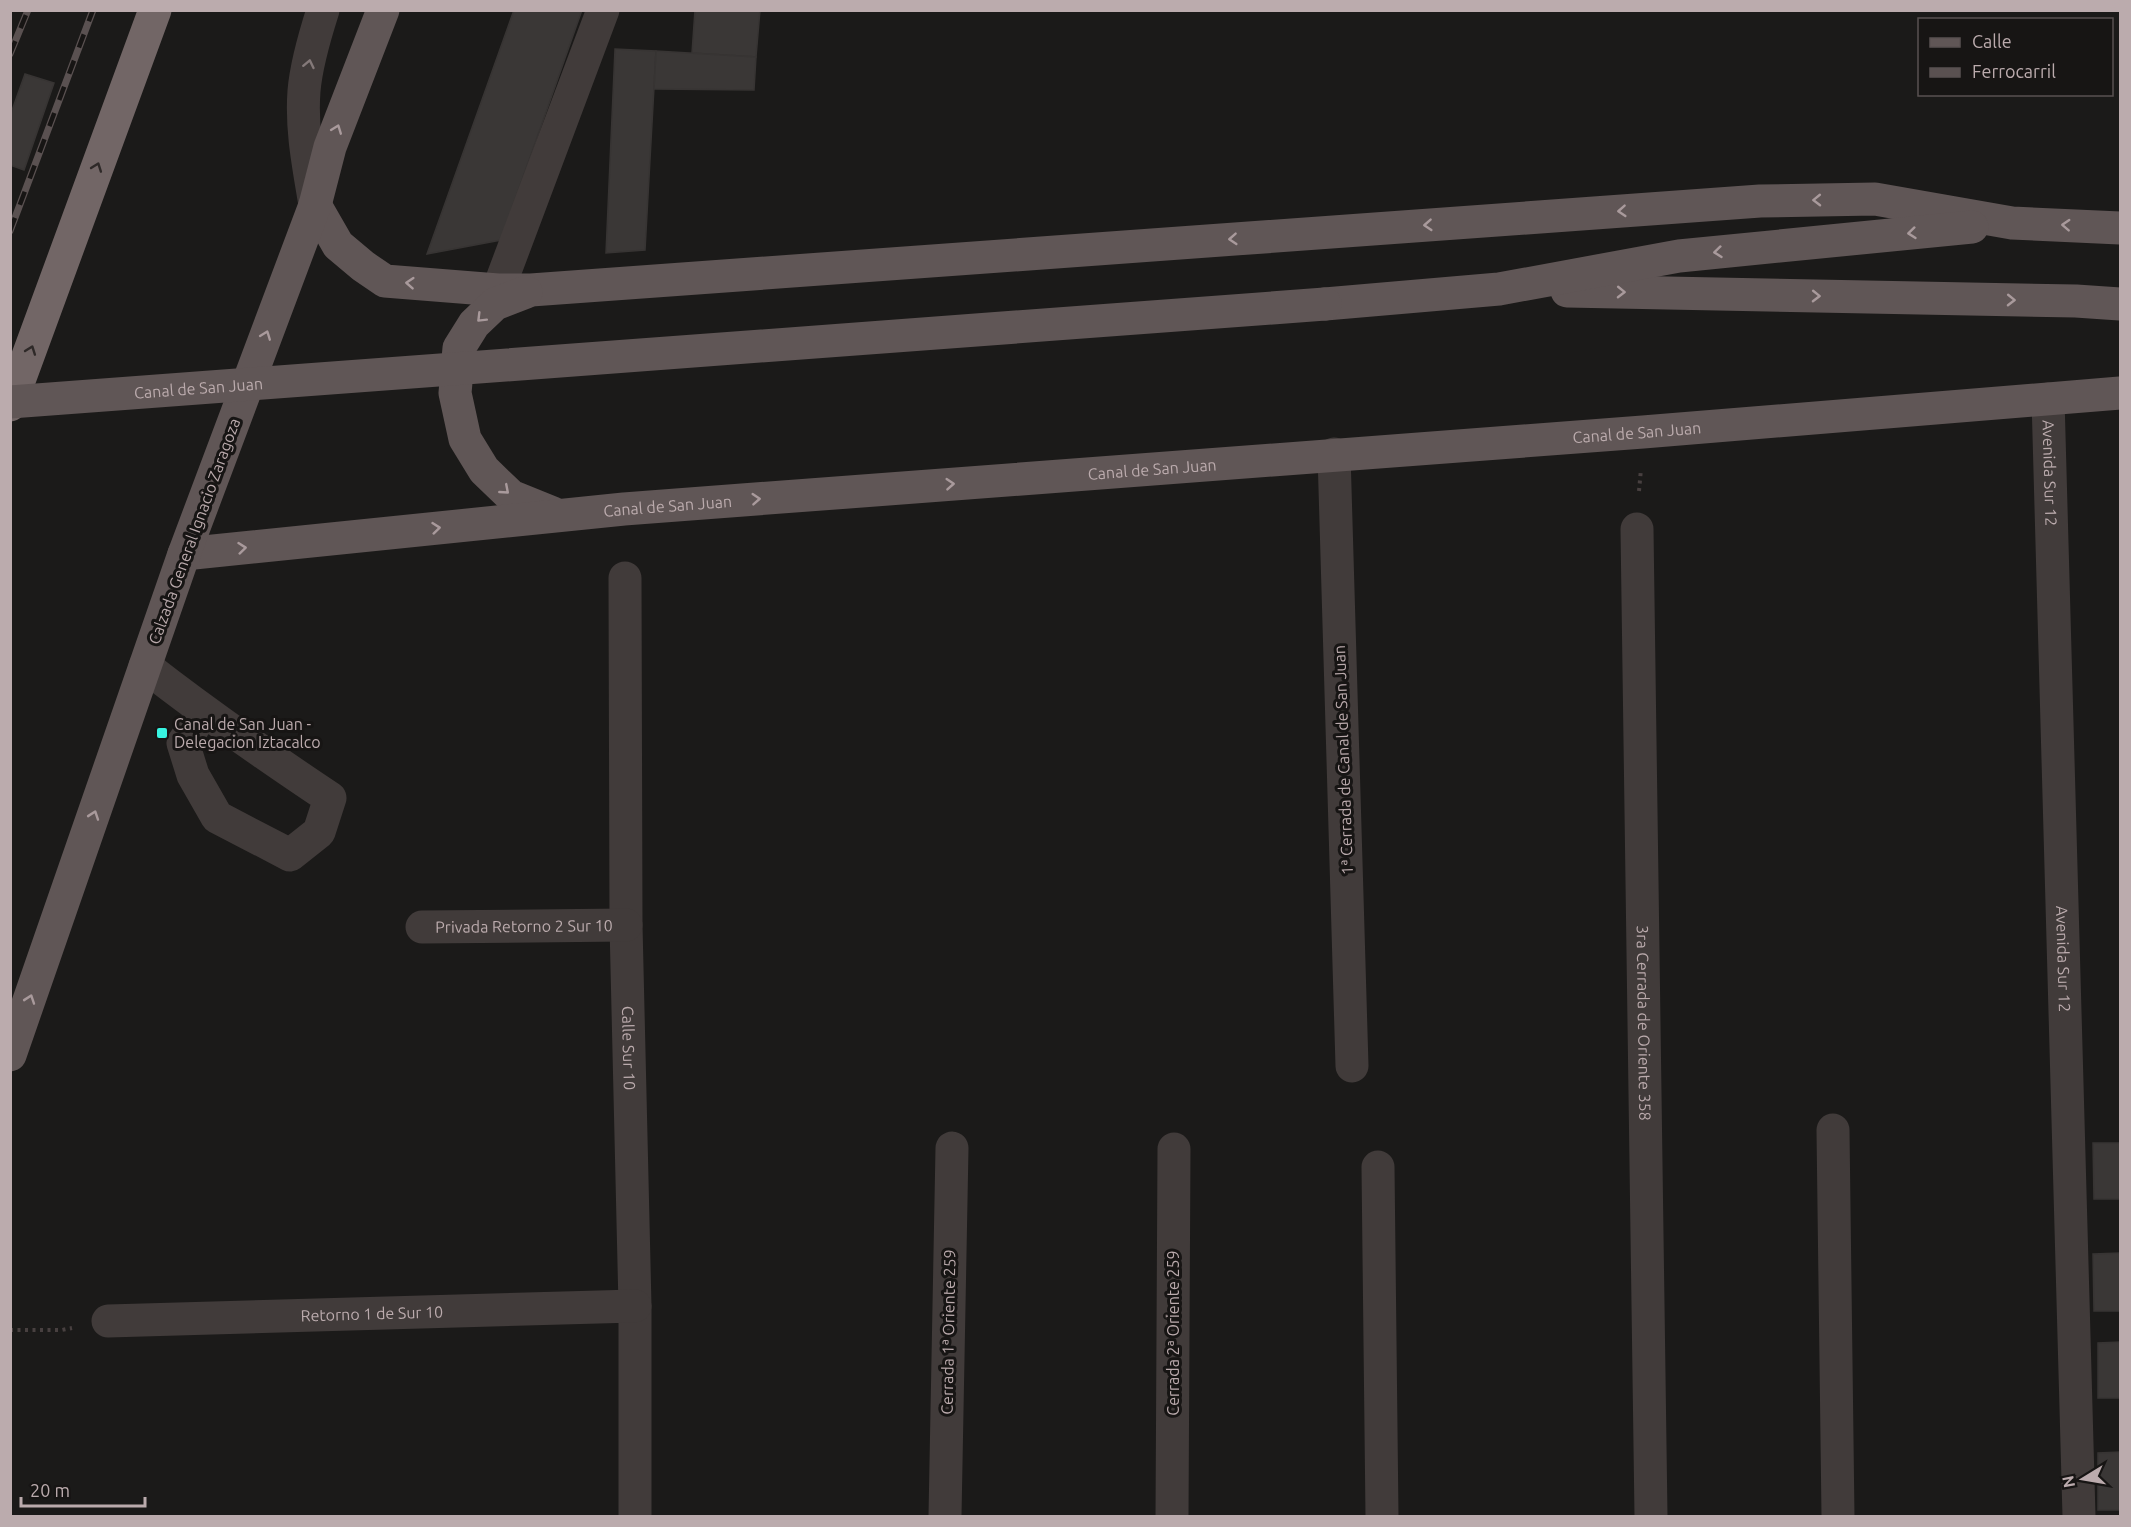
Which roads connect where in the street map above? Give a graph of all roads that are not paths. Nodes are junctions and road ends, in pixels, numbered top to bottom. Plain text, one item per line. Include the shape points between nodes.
1 (154, 10) edge
2 (323, 10) edge
3 (383, 10) edge
4 (603, 10) edge
5 (315, 206) junction
6 (2012, 223) junction
7 (2121, 228) edge
8 (1499, 289) junction
9 (498, 290) junction
10 (531, 290) junction
11 (2121, 304) edge
12 (2121, 393) edge
13 (2048, 399) junction
14 (10, 403) edge
15 (1334, 454) junction
16 (560, 515) junction
17 (1638, 529) road end
18 (184, 554) junction
19 (625, 578) dead end
20 (145, 666) junction
21 (204, 711) junction
22 (626, 925) junction
23 (422, 927) dead end
24 (10, 1055) edge
25 (1352, 1065) dead end
26 (1833, 1130) dead end
27 (951, 1148) dead end
28 (1174, 1149) dead end
29 (1378, 1167) dead end
30 (635, 1306) junction
31 (108, 1321) dead end
32 (635, 1516) edge
33 (945, 1516) edge
34 (1173, 1516) edge
35 (1382, 1516) edge
36 (1651, 1516) edge
37 (1838, 1516) edge
38 (2079, 1516) edge

14 -> 1 highway
5 -> 2 street via 304,140 304,90
5 -> 3 main road, Calzada General Ignacio Zaragoza via 330,147
4 - 9 street
9 -> 5 main road, Canal de San Juan via 386,281 338,245
18 -> 5 main road, Calzada General Ignacio Zaragoza
7 -> 6 main road, Canal de San Juan
6 -> 8 main road, Canal de San Juan via 1680,256
6 -> 10 main road, Canal de San Juan via 1875,199 1760,201
8 -> 11 main road, Canal de San Juan
8 - 14 main road, Canal de San Juan, bridge
9 - 10 main road, Canal de San Juan
10 -> 16 main road via 495,304 474,324 459,348 455,393 465,440 484,470 511,496
12 - 13 main road, Canal de San Juan
13 - 15 main road, Canal de San Juan
13 - 38 street, Avenida Sur 12
16 -> 15 main road, Canal de San Juan
15 - 25 street, 1ª Cerrada de Canal de San Juan
18 -> 16 main road, Canal de San Juan
17 - 36 street, 3ra Cerrada de Oriente 358
18 - 20 main road, Calzada General Ignacio Zaragoza
19 - 22 street, Calle Sur 10
20 - 21 street
24 -> 20 main road, Calzada General Ignacio Zaragoza
21 - 21 street via 330,798 319,832 290,855 217,818 193,775 183,742
22 - 23 street, Privada Retorno 2 Sur 10
22 - 30 street, Calle Sur 10
26 - 37 street
27 - 33 street, Cerrada 1ª Oriente 259
28 - 34 street, Cerrada 2ª Oriente 259
29 - 35 street
30 - 31 street, Retorno 1 de Sur 10
30 - 32 street, Calle Sur 10

